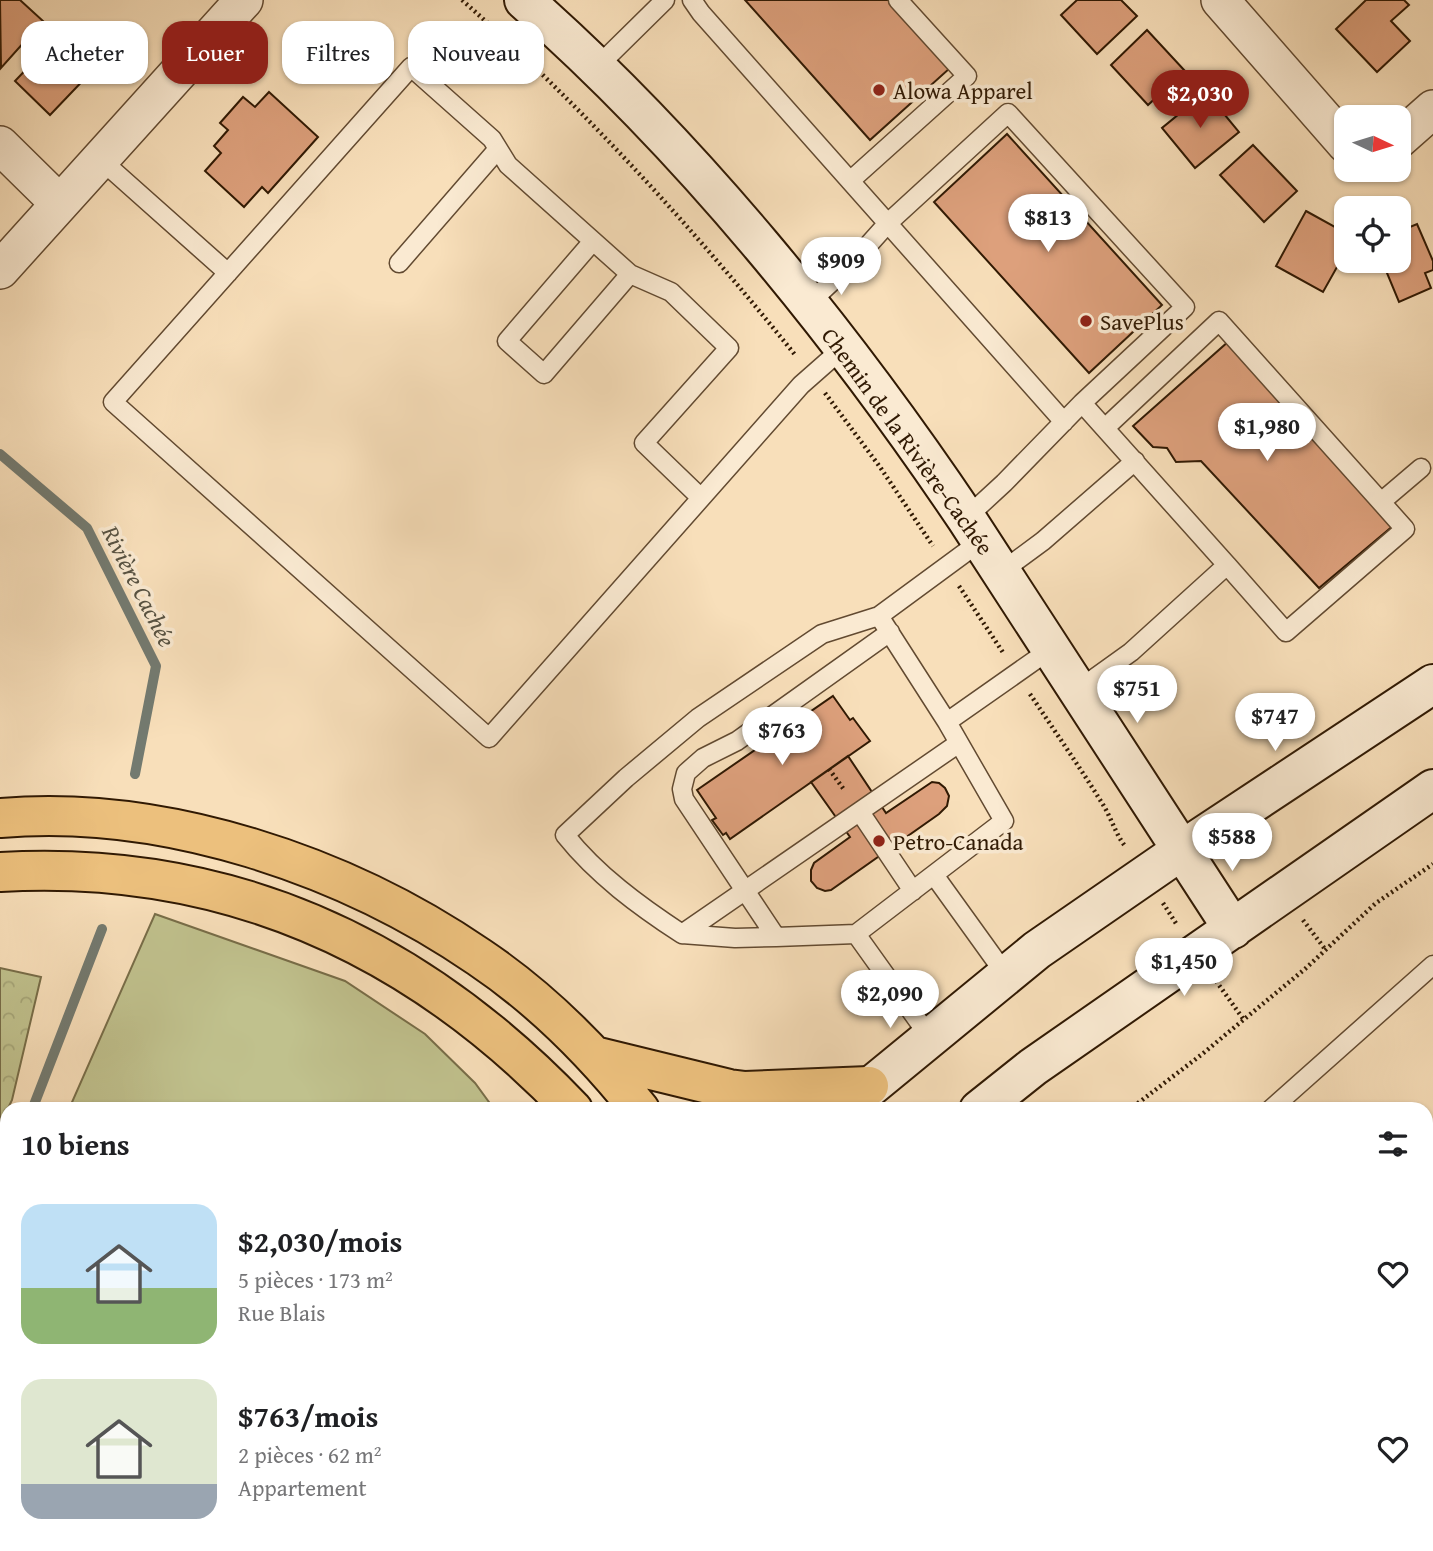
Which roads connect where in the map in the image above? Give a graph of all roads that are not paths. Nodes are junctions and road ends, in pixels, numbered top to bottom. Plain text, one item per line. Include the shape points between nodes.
1 (244, 0) edge
2 (524, 0) edge
3 (665, 0) edge
4 (692, 0) edge
5 (898, 0) edge
6 (1220, 0) edge
7 (596, 68) junction
8 (1433, 109) edge
9 (1411, 128) edge
10 (1334, 130) edge
11 (0, 145) edge
12 (498, 149) junction
13 (100, 159) junction
14 (850, 181) junction
15 (58, 204) junction
16 (888, 223) junction
17 (593, 241) junction
18 (399, 263) dead end
19 (0, 270) edge
20 (228, 273) junction
21 (630, 274) junction
22 (808, 303) junction
23 (843, 348) junction
24 (1082, 403) junction
25 (1064, 422) junction
26 (1105, 428) junction
27 (1135, 461) junction
28 (1421, 468) dead end
29 (701, 498) junction
30 (1381, 502) junction
31 (973, 530) junction
32 (1227, 565) junction
33 (1002, 572) junction
34 (878, 616) junction
35 (890, 632) junction
36 (1051, 649) junction
37 (1433, 684) edge
38 (1078, 690) junction
39 (947, 722) junction
40 (959, 743) junction
41 (1433, 789) edge
42 (860, 812) junction
43 (0, 818) edge
44 (1182, 850) junction
45 (0, 872) edge
46 (934, 875) junction
47 (747, 889) junction
48 (913, 891) junction
49 (1233, 929) junction
50 (682, 934) junction
51 (856, 934) junction
52 (776, 937) junction
53 (1433, 965) edge
54 (1006, 975) junction
55 (929, 1036) junction
56 (594, 1056) junction
57 (856, 1098) edge
58 (565, 1102) edge
59 (633, 1102) edge
60 (989, 1102) edge
61 (1279, 1102) edge

1 - 13 street
2 - 7 street, Chemin de la Rivière-Cachée
3 - 7 lane
4 - 14 lane
5 - 14 lane via 967,76
6 - 10 street
7 - 22 street, Chemin de la Rivière-Cachée via 687,162
8 - 9 street
11 - 15 street
12 - 17 lane via 508,165
12 - 18 lane
12 - 20 lane via 411,67
13 - 15 street
13 - 20 lane
14 - 16 lane
15 - 19 street
16 - 22 lane
16 - 24 lane via 1008,113 1185,307
16 - 25 lane
17 - 21 lane
17 - 21 lane via 507,341 534,366 544,374
20 - 29 lane via 113,402 489,738
21 - 29 lane via 671,292 729,348 644,443
22 - 23 street, Chemin de la Rivière-Cachée
23 - 29 lane via 801,385
23 - 31 street, Chemin de la Rivière-Cachée
24 - 25 lane
24 - 26 lane
25 - 31 lane via 1004,483
26 - 27 lane
26 - 30 lane via 1219,321
27 - 32 lane
27 - 33 lane
28 - 30 lane
30 - 32 lane via 1405,529 1286,632
31 - 33 street, Chemin de la Rivière-Cachée
31 - 34 lane
32 - 38 lane via 1131,652
33 - 36 street, Chemin de la Rivière-Cachée
34 - 35 lane
34 - 50 lane via 822,634 698,719 625,778 565,835 608,879
35 - 39 lane
35 - 47 lane via 686,773 684,799
36 - 38 street, Chemin de la Rivière-Cachée
36 - 39 lane
37 - 44 street
38 - 44 street, Chemin de la Rivière-Cachée
39 - 40 lane
40 - 42 lane
40 - 46 lane via 1004,821
41 - 49 street
42 - 47 lane
42 - 48 lane
43 - 56 highway via 51,816 141,824 239,844 335,878 418,919 481,958
44 - 49 street, Chemin de la Rivière-Cachée
44 - 54 street
45 - 58 highway via 86,871 201,888 336,934 400,968 467,1012
46 - 48 lane
46 - 54 lane
47 - 50 lane
47 - 52 lane
48 - 51 lane
49 - 60 street
50 - 52 lane
51 - 52 lane
51 - 55 lane
53 - 61 lane
54 - 55 street
55 - 57 street
56 - 57 highway via 729,1089
56 - 59 highway

